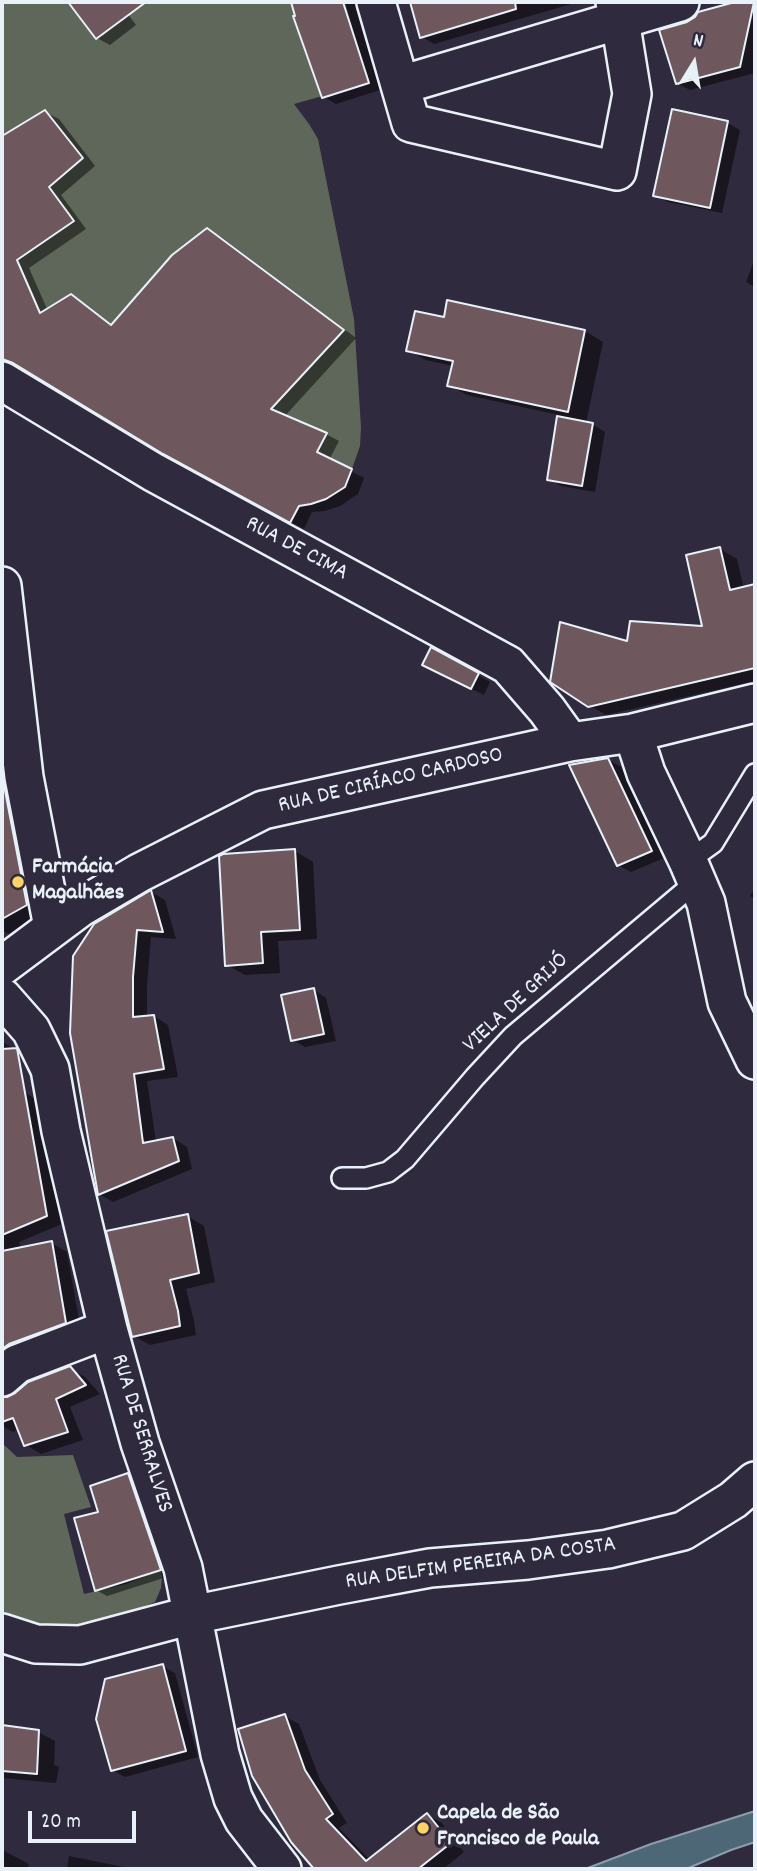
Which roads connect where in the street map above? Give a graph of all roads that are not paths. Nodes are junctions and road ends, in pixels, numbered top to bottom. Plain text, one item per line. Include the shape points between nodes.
1 (376, 2) edge
2 (680, 2) edge
3 (618, 11) edge
4 (401, 85) junction
5 (2, 381) edge
6 (2, 586) edge
7 (755, 704) edge
8 (633, 733) junction
9 (570, 742) junction
10 (755, 774) edge
11 (692, 871) junction
12 (53, 927) junction
13 (2, 966) edge
14 (2, 997) edge
15 (755, 1060) edge
16 (342, 1178) dead end
17 (108, 1329) junction
18 (2, 1377) edge
19 (755, 1481) edge
20 (192, 1615) junction
21 (2, 1633) edge
22 (282, 1869) edge

1 - 4 street
2 - 3 street
3 - 4 street
3 - 4 street via 632,94 617,171 411,123
5 - 9 street, RUA DE CIMA via 153,472 508,665
6 - 12 street via 24,777
7 - 8 street, RUA DE CIRÍACO CARDOSO
8 - 9 street, RUA DE CIRÍACO CARDOSO
8 - 11 street via 646,773
9 - 12 street, RUA DE CIRÍACO CARDOSO via 263,810 139,873
10 - 11 lane, VIELA DE GRIJÓ
11 - 15 street via 706,903 727,1002
11 - 16 lane, VIELA DE GRIJÓ via 513,1036 405,1159 388,1172
12 - 13 street, RUA DE CIRÍACO CARDOSO
14 - 17 street, RUA DE SERRALVES via 31,1030 50,1069
17 - 18 street via 17,1364
17 - 20 street, RUA DE SERRALVES via 140,1443 183,1568
19 - 20 street, RUA DELFIM PEREIRA DA COSTA via 683,1531 608,1549 430,1568
20 - 21 street, RUA DELFIM PEREIRA DA COSTA via 80,1645 36,1644
20 - 22 street, RUA DE SERRALVES via 233,1798

